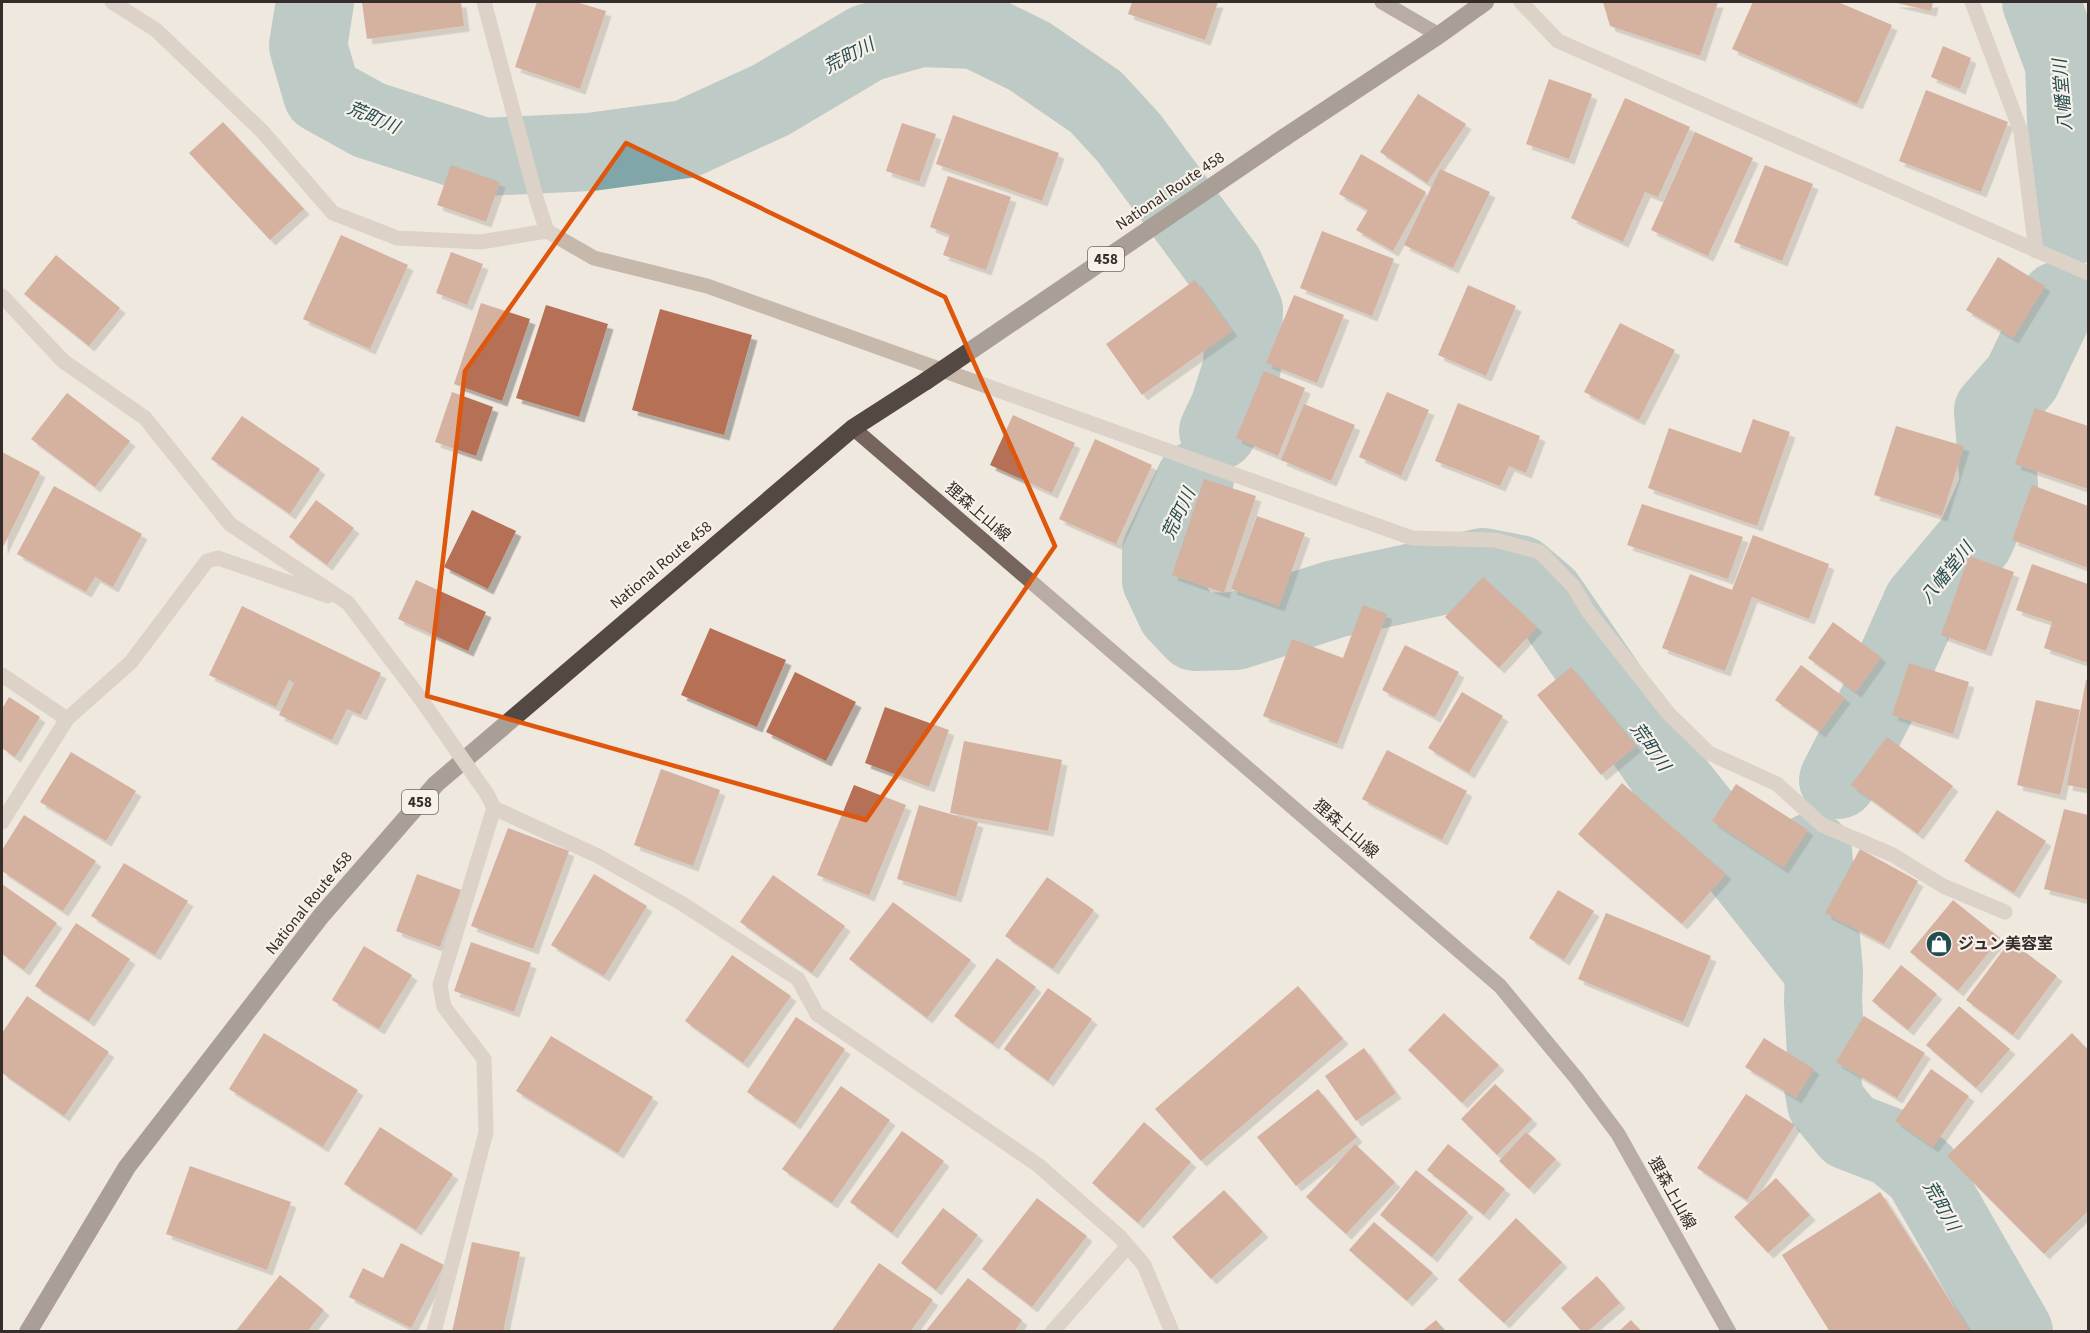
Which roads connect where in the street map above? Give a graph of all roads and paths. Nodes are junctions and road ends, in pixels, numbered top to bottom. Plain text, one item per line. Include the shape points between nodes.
1 (112, 2) edge
2 (484, 2) edge
3 (1382, 2) edge
4 (1485, 2) edge
5 (1521, 2) edge
6 (1972, 2) edge
7 (1439, 35) junction
8 (548, 231) junction
9 (2036, 251) junction
10 (2088, 273) edge
11 (2, 296) edge
12 (853, 428) junction
13 (348, 603) junction
14 (2, 675) edge
15 (67, 719) junction
16 (494, 808) junction
17 (2, 822) edge
18 (2005, 912) dead end
19 (1128, 1246) junction
20 (28, 1332) edge
21 (434, 1332) edge
22 (1052, 1332) edge
23 (1172, 1332) edge
24 (1729, 1332) edge

1 - 8 street via 156,30 252,122 333,213 397,238 481,243
2 - 8 street
3 - 7 main road
4 - 7 highway, National Route 458 / 458
5 - 9 street via 1558,41
6 - 9 street via 2020,132
7 - 12 highway, National Route 458 / 458, bridge
8 - 18 street via 594,258 707,286 1412,538 1495,540 1540,552 1573,586 1668,713 1709,753 1777,784 1822,825 1893,855 1943,886
9 - 10 street
11 - 13 street via 63,360 145,418 230,524
12 - 20 highway, National Route 458 / 458 via 436,784 321,916 127,1167
12 - 24 main road, 狸森上山線 via 1500,986 1618,1134
13 - 15 street via 218,558 207,561 131,662
13 - 16 street, bridge via 420,698
14 - 15 street
15 - 17 street
16 - 19 street via 598,856 681,903 798,979 818,1014 1038,1165
16 - 21 street via 440,985 444,1007 484,1059 486,1132
19 - 22 street
19 - 23 street via 1144,1265

